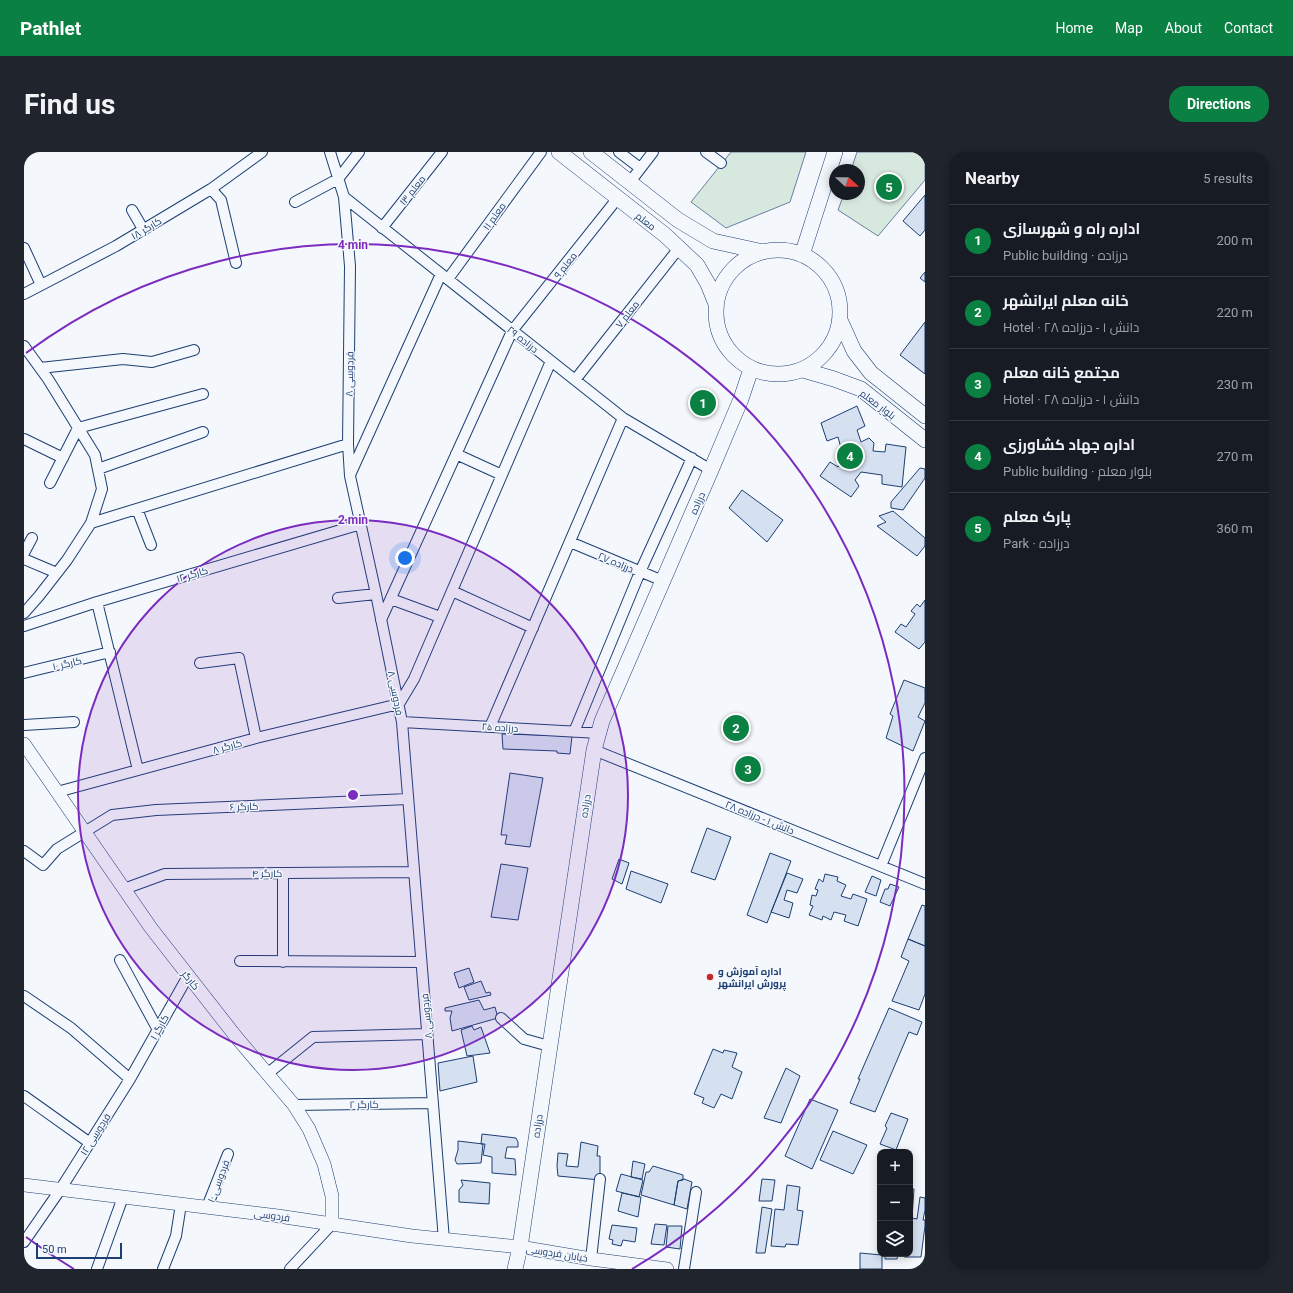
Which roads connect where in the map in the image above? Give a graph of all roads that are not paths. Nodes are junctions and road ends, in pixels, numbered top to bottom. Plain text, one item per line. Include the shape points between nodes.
1 (262, 152) edge
2 (330, 152) edge
3 (359, 152) edge
4 (442, 152) edge
5 (541, 152) edge
6 (559, 152) edge
7 (619, 152) edge
8 (652, 152) edge
9 (706, 152) edge
10 (834, 152) edge
11 (596, 156) edge
12 (721, 163) dead end
13 (640, 168) junction
14 (588, 176) junction
15 (338, 179) junction
16 (630, 182) junction
17 (211, 189) junction
18 (344, 198) junction
19 (617, 198) junction
20 (295, 202) dead end
21 (132, 210) dead end
22 (382, 228) junction
23 (143, 229) junction
24 (24, 248) edge
25 (679, 248) junction
26 (763, 252) junction
27 (802, 255) junction
28 (236, 263) dead end
29 (444, 277) junction
30 (41, 285) junction
31 (24, 294) edge
32 (716, 304) junction
33 (840, 320) junction
34 (512, 330) junction
35 (25, 350) edge
36 (194, 350) dead end
37 (551, 361) junction
38 (40, 368) junction
39 (751, 369) junction
40 (803, 370) junction
41 (575, 380) junction
42 (203, 394) dead end
43 (925, 416) edge
44 (623, 418) junction
45 (78, 428) junction
46 (203, 432) dead end
47 (24, 439) edge
48 (925, 440) edge
49 (348, 444) junction
50 (456, 454) junction
51 (63, 458) junction
52 (692, 458) junction
53 (98, 469) junction
54 (711, 470) junction
55 (502, 475) junction
56 (350, 476) junction
57 (50, 483) dead end
58 (137, 509) junction
59 (91, 523) junction
60 (360, 524) junction
61 (32, 538) dead end
62 (570, 542) junction
63 (151, 545) dead end
64 (24, 553) edge
65 (24, 559) edge
66 (57, 572) junction
67 (640, 572) junction
68 (663, 581) junction
69 (452, 591) junction
70 (376, 594) junction
71 (338, 598) dead end
72 (390, 599) junction
73 (97, 602) junction
74 (24, 613) edge
75 (440, 617) junction
76 (381, 620) junction
77 (24, 626) edge
78 (533, 628) junction
79 (110, 652) junction
80 (200, 663) dead end
81 (24, 673) edge
82 (399, 704) junction
83 (74, 722) dead end
84 (402, 722) junction
85 (24, 725) edge
86 (490, 727) junction
87 (574, 732) junction
88 (599, 733) junction
89 (256, 738) junction
90 (24, 744) edge
91 (594, 750) junction
92 (925, 758) edge
93 (138, 770) junction
94 (57, 792) junction
95 (408, 799) junction
96 (85, 832) junction
97 (24, 851) edge
98 (881, 866) junction
99 (414, 872) junction
100 (283, 873) junction
101 (925, 884) edge
102 (124, 889) junction
103 (120, 960) dead end
104 (240, 961) dead end
105 (283, 962) junction
106 (421, 962) junction
107 (188, 976) junction
108 (24, 996) edge
109 (502, 1018) dead end
110 (158, 1030) junction
111 (427, 1034) junction
112 (549, 1046) junction
113 (268, 1074) junction
114 (130, 1079) junction
115 (24, 1096) edge
116 (433, 1103) junction
117 (294, 1105) junction
118 (90, 1143) junction
119 (228, 1154) dead end
120 (600, 1179) dead end
121 (24, 1185) edge
122 (60, 1190) junction
123 (696, 1192) dead end
124 (123, 1197) junction
125 (181, 1204) junction
126 (207, 1207) junction
127 (332, 1224) junction
128 (444, 1240) junction
129 (24, 1242) edge
130 (520, 1247) junction
131 (592, 1259) junction
132 (616, 1266) edge
133 (97, 1269) edge
134 (163, 1269) edge
135 (290, 1269) edge
136 (515, 1269) edge
137 (667, 1269) edge
138 (684, 1269) edge

1 - 17 street, کارگر ۱۸
2 - 15 street, فردوسی ۸
3 - 15 street
4 - 22 street, معلم ۱۳
5 - 29 street, معلم ۱۱
6 - 14 main road, معلم
7 - 13 street
8 - 13 street
9 - 12 street
10 - 27 main road
11 - 14 main road
11 - 16 main road, معلم
13 - 16 street
14 - 19 main road, معلم
15 - 18 street, فردوسی ۸
15 - 20 street
16 - 26 main road, معلم via 678,220 713,241
17 - 23 street, کارگر ۱۸
17 - 28 street via 221,200
18 - 22 street, درزاده ۲۹
18 - 49 street, فردوسی ۸ via 350,266
19 - 25 main road, معلم
19 - 34 street, معلم ۹
21 - 23 street
22 - 29 street, درزاده ۲۹
23 - 30 street, کارگر ۱۸
24 - 30 street
25 - 32 main road, معلم via 698,265
25 - 41 street, معلم ۷
26 - 27 main road via 787,250
26 - 32 main road via 746,259 732,271 722,286
27 - 33 main road via 820,266 836,288 840,303
29 - 34 street, درزاده ۲۹
29 - 56 street, معلم ۱۱
30 - 31 street, کارگر ۱۸
32 - 39 main road via 716,320 727,349
33 - 40 main road via 836,335 828,349 817,361
33 - 43 main road, بلوار معلم via 854,351 871,373
34 - 37 street, درزاده ۲۹
34 - 50 street, معلم ۹
35 - 38 street
36 - 38 street via 152,362 123,359
37 - 41 street, درزاده ۲۹
37 - 55 street
38 - 45 street
39 - 40 main road via 777,375
39 - 54 main road, درزاده
40 - 48 main road, بلوار معلم via 861,389
41 - 44 street, درزاده ۲۹
42 - 45 street
44 - 52 street, درزاده ۲۹
44 - 62 street
45 - 51 street
45 - 53 street via 95,455
46 - 53 street
47 - 51 street
49 - 56 street, فردوسی ۸
49 - 58 street
50 - 55 street
50 - 72 street, معلم ۹
51 - 57 street
52 - 54 street, درزاده ۲۹
52 - 67 street
53 - 59 street via 102,489
54 - 68 main road, درزاده
55 - 69 street
56 - 60 street, فردوسی ۸
58 - 59 street
58 - 63 street
59 - 66 street
60 - 70 street, فردوسی ۸
60 - 73 street, کارگر ۱۲
61 - 64 street
62 - 67 street, درزاده ۲۷
62 - 78 street
65 - 66 street
66 - 74 street
67 - 68 street, درزاده ۲۷
67 - 87 street
68 - 88 main road, درزاده
69 - 75 street
69 - 78 street
70 - 71 street
70 - 76 street, فردوسی ۸
72 - 75 street
72 - 76 street, معلم ۹
73 - 77 street, کارگر ۱۲
73 - 79 street
75 - 82 street via 414,679
76 - 82 street, فردوسی ۸
78 - 86 street
79 - 81 street, کارگر ۱۰
79 - 93 street
80 - 89 street via 239,658
82 - 84 street, فردوسی ۸
82 - 89 street, کارگر ۸
83 - 85 street
84 - 86 street, درزاده ۲۵
84 - 95 street, فردوسی ۸
86 - 87 street, درزاده ۲۵
87 - 88 street, درزاده ۲۵
88 - 91 main road, درزاده
89 - 93 street, کارگر ۸
90 - 94 street, کارگر
91 - 98 street, دانش ۱ - درزاده ۲۸
91 - 112 main road, درزاده
92 - 98 street
93 - 94 street, کارگر ۸
94 - 96 street, کارگر
95 - 96 street, کارگر ۶ via 156,810 112,815
95 - 99 street, فردوسی ۸
96 - 97 street, کارگر ۶ via 58,849 44,865
96 - 102 street, کارگر
98 - 101 street, دانش ۱ - درزاده ۲۸
99 - 100 street, کارگر ۴
99 - 106 street, فردوسی ۸
100 - 102 street, کارگر ۴ via 165,874
100 - 105 street
102 - 107 street, کارگر
103 - 110 street
104 - 105 street
105 - 106 street
106 - 111 street, فردوسی ۸
107 - 110 street, کارگر ۱
107 - 113 street, کارگر
108 - 114 street via 71,1028
109 - 112 street via 524,1039
110 - 114 street, کارگر ۱
111 - 113 street via 313,1037
111 - 116 street, فردوسی ۸
112 - 130 main road, درزاده
113 - 117 street, کارگر
114 - 118 street, فردوسی ۱۲
115 - 118 street
116 - 117 street, کارگر ۲
116 - 128 street, فردوسی ۸
117 - 127 street, کارگر via 309,1130 324,1164 332,1196
118 - 122 street, فردوسی ۱۲
119 - 126 street, فردوسی ۱۰
120 - 131 street
121 - 122 street, فردوسی
122 - 124 street, فردوسی
122 - 129 street, فردوسی ۱۲
123 - 138 street
124 - 125 street, فردوسی
124 - 133 street
125 - 126 street, فردوسی
125 - 134 street via 176,1236
126 - 127 street, فردوسی
127 - 128 street, فردوسی
127 - 135 street
128 - 130 street, فردوسی
130 - 131 street, خیابان فردوسی
130 - 136 main road, درزاده
131 - 132 street, خیابان فردوسی
132 - 137 street, خیابان فردوسی

